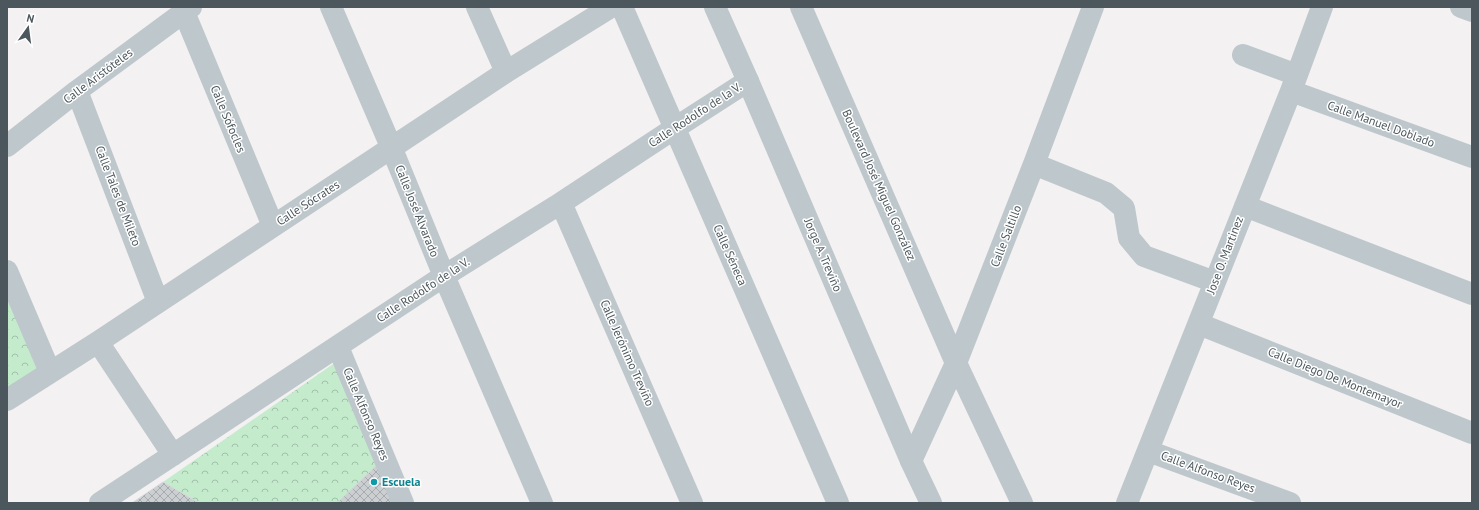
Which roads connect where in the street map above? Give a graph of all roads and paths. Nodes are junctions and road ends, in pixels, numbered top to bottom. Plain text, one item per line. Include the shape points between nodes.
1 (331, 7) edge
2 (477, 7) edge
3 (611, 7) edge
4 (622, 7) edge
5 (715, 7) edge
6 (800, 7) edge
7 (1093, 7) edge
8 (1322, 7) edge
9 (1461, 7) edge
10 (187, 10) edge
11 (1472, 11) edge
12 (1243, 55) dead end
13 (506, 72) junction
14 (748, 81) junction
15 (1294, 83) junction
16 (77, 91) junction
17 (675, 128) junction
18 (7, 146) edge
19 (392, 149) junction
20 (1472, 157) edge
21 (1034, 164) junction
22 (561, 202) junction
23 (1245, 206) junction
24 (273, 226) junction
25 (7, 271) edge
26 (444, 276) junction
27 (1215, 282) junction
28 (1472, 294) edge
29 (158, 302) junction
30 (1199, 324) junction
31 (98, 342) junction
32 (338, 347) junction
33 (956, 363) junction
34 (50, 372) junction
35 (7, 400) edge
36 (1472, 433) edge
37 (1148, 451) junction
38 (173, 455) junction
39 (911, 461) junction
40 (1257, 497) edge
41 (100, 503) edge
42 (403, 503) edge
43 (542, 503) edge
44 (692, 503) edge
45 (838, 503) edge
46 (931, 503) edge
47 (1022, 503) edge
48 (1127, 503) edge
49 (1290, 503) edge

1 - 19 street, Calle José Alvarado
2 - 13 street
3 - 13 street, Calle Sócrates
4 - 17 street, Calle Séneca
5 - 14 street, Jorge A. Treviño
6 - 33 street, Boulevard José Miguel González
7 - 21 street, Calle Saltillo
8 - 15 street, Jose O. Martinez
9 - 11 street
10 - 16 street, Calle Aristóteles
10 - 24 street, Calle Sófocles
12 - 15 street, Calle Manuel Doblado
13 - 19 street, Calle Sócrates
14 - 17 street, Calle Rodolfo de la V.
14 - 39 street, Jorge A. Treviño
15 - 20 street, Calle Manuel Doblado
15 - 23 street, Jose O. Martinez
16 - 18 street, Calle Aristóteles
16 - 29 street, Calle Tales de Mileto
17 - 22 street, Calle Rodolfo de la V.
17 - 45 street, Calle Séneca
19 - 24 street, Calle Sócrates
19 - 26 street, Calle José Alvarado
21 - 27 street via 1106,193 1124,208 1129,238 1144,256
21 - 33 street, Calle Saltillo
22 - 26 street, Calle Rodolfo de la V.
22 - 44 street, Calle Jerónimo Treviño
23 - 27 street, Jose O. Martinez
23 - 28 street
24 - 29 street, Calle Sócrates
25 - 34 street
26 - 32 street, Calle Rodolfo de la V.
26 - 43 street, Calle José Alvarado
27 - 30 street, Jose O. Martinez
29 - 31 street, Calle Sócrates
30 - 36 street, Calle Diego De Montemayor
30 - 37 street, Jose O. Martinez
31 - 34 street, Calle Sócrates
31 - 38 street
32 - 38 street, Calle Rodolfo de la V.
32 - 42 street, Calle Alfonso Reyes
33 - 39 street, Calle Saltillo
33 - 47 street, Boulevard José Miguel González
34 - 35 street, Calle Sócrates
37 - 40 street, Calle Alfonso Reyes
37 - 48 street, Jose O. Martinez
38 - 41 street, Calle Rodolfo de la V.
39 - 46 street, Jorge A. Treviño
40 - 49 street, Calle Alfonso Reyes

